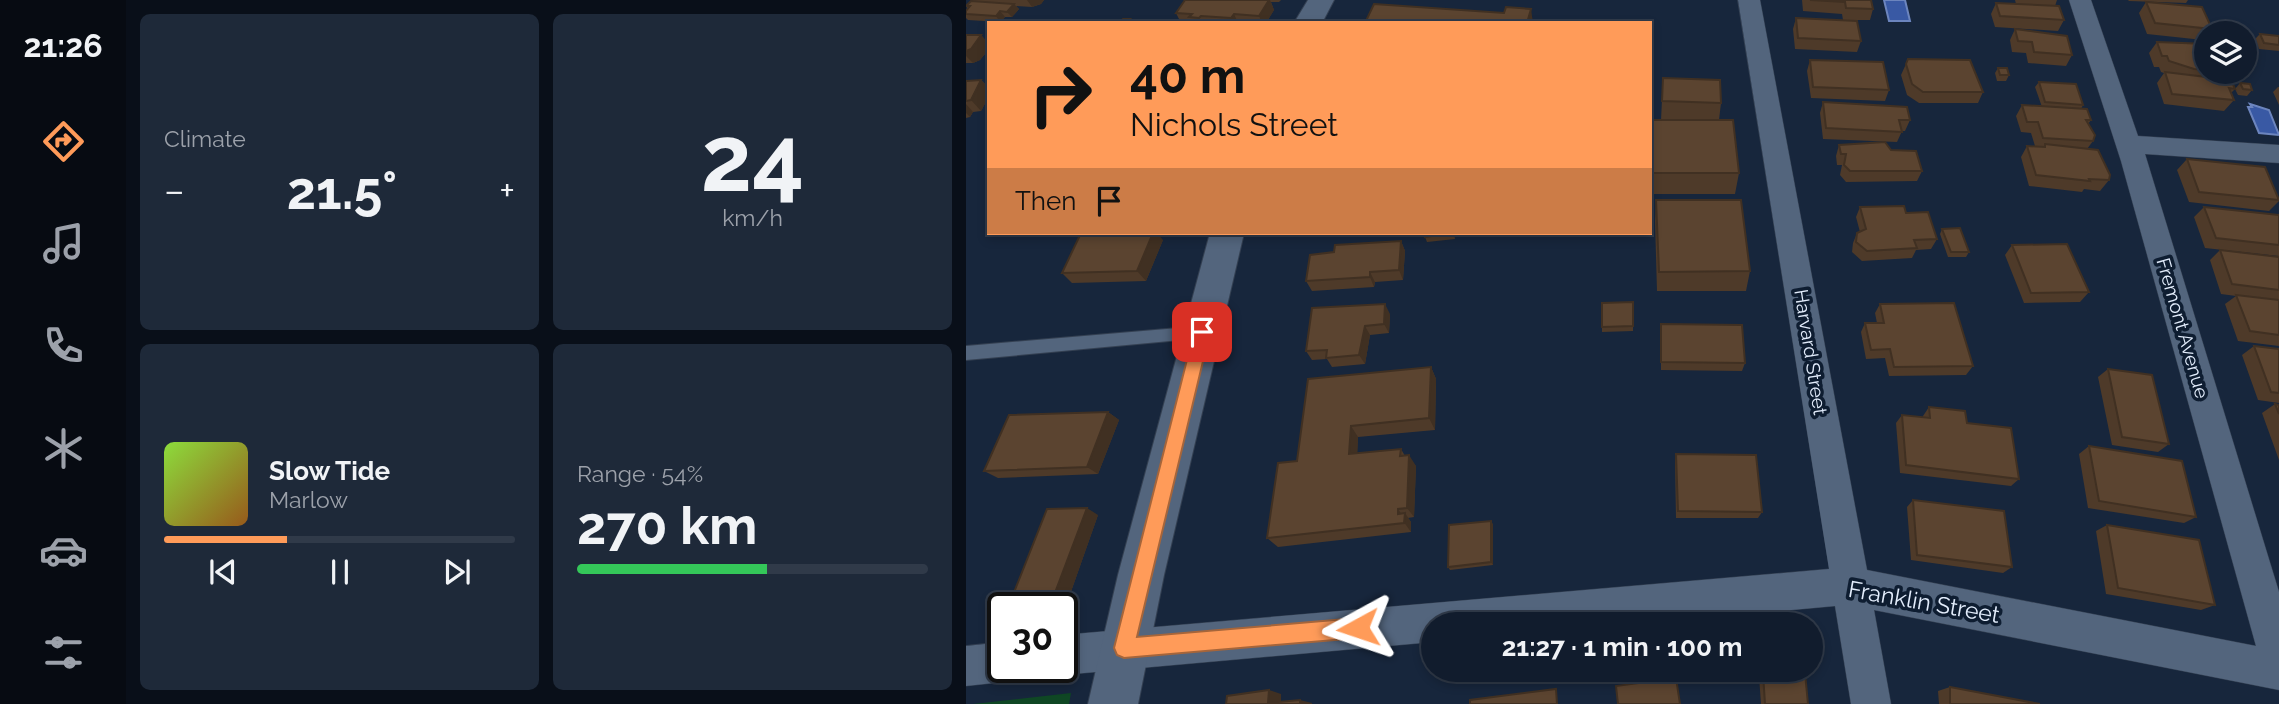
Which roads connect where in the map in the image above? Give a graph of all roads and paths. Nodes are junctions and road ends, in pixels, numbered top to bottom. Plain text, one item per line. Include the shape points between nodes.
1 (1321, 0) edge
2 (1749, 0) edge
3 (2080, 0) edge
4 (1309, 21) edge
5 (2128, 144) junction
6 (2279, 154) edge
7 (1226, 235) edge
8 (1202, 332) junction
9 (966, 352) edge
10 (1849, 586) junction
11 (1124, 648) junction
12 (1078, 653) edge
13 (2279, 657) edge
14 (987, 664) edge
15 (966, 666) edge
16 (2279, 670) edge
17 (1113, 704) edge
18 (1871, 704) edge

1 - 4 street
2 - 10 street, Harvard Street
3 - 5 street, Fremont Avenue
5 - 6 street
5 - 13 street, Fremont Avenue
7 - 8 street
8 - 9 lane
8 - 11 street
10 - 11 street, Franklin Street
10 - 16 street, Franklin Street
10 - 18 street, Harvard Street
11 - 12 street, Franklin Street
11 - 17 street
14 - 15 street

